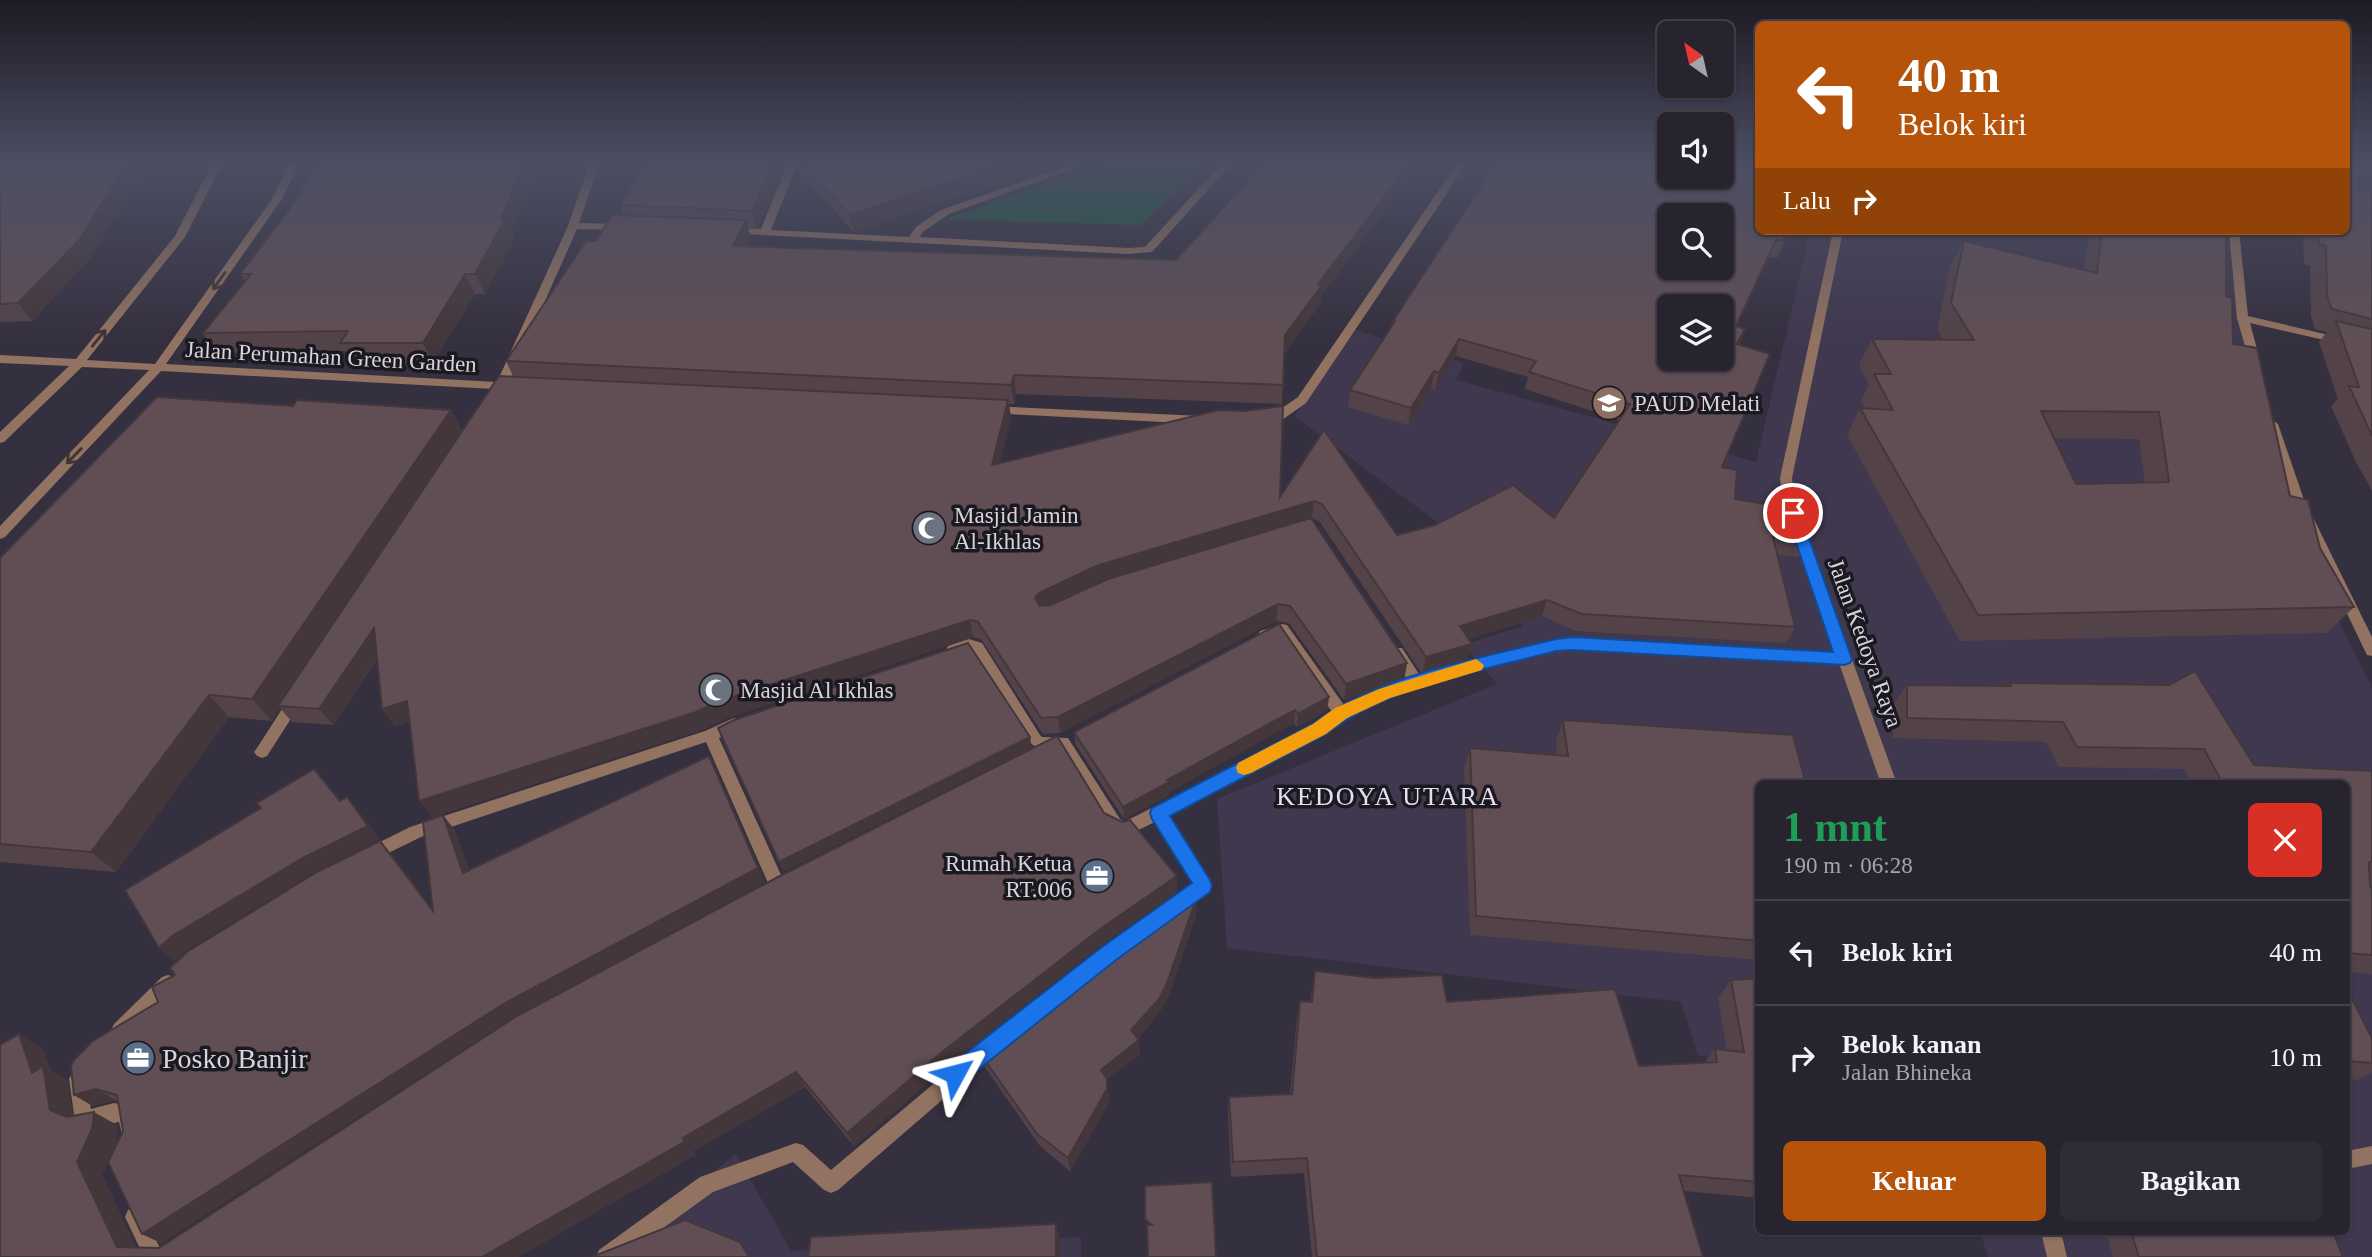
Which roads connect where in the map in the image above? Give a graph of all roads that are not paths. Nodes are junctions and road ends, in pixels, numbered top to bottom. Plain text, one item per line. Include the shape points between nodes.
1 (188, 221) edge
2 (262, 221) edge
3 (575, 221) edge
4 (770, 221) edge
5 (930, 221) edge
6 (1175, 221) edge
7 (1423, 221) edge
8 (573, 226) junction
9 (628, 228) edge
10 (724, 231) edge
11 (765, 233) junction
12 (1837, 235) edge
13 (2234, 235) edge
14 (913, 239) junction
15 (2243, 318) junction
16 (2372, 348) edge
17 (0, 359) edge
18 (78, 364) junction
19 (158, 369) junction
20 (2259, 378) edge
21 (510, 386) junction
22 (488, 409) edge
23 (983, 409) edge
24 (2269, 414) edge
25 (1255, 420) edge
26 (1217, 421) edge
27 (0, 439) edge
28 (0, 534) edge
29 (1388, 638) edge
30 (1252, 642) edge
31 (2372, 650) edge
32 (934, 658) edge
33 (1844, 659) junction
34 (307, 683) edge
35 (1417, 683) junction
36 (1341, 713) junction
37 (746, 720) edge
38 (710, 735) junction
39 (1069, 739) junction
40 (262, 752) dead end
41 (1026, 760) edge
42 (1888, 780) edge
43 (1158, 813) junction
44 (358, 861) edge
45 (754, 899) edge
46 (1161, 916) edge
47 (176, 975) edge
48 (1010, 1031) edge
49 (112, 1038) edge
50 (84, 1064) edge
51 (131, 1143) edge
52 (2372, 1155) edge
53 (2350, 1159) edge
54 (128, 1202) edge
55 (2052, 1235) edge
56 (154, 1257) edge
57 (606, 1257) edge
58 (2057, 1257) edge

18 -> 1 street
2 -> 19 street, Jalan Perumahan Green Garden
3 - 8 street, Jalan Perumahan Green Garden
4 - 11 street
5 - 14 street
6 - 14 street via 1148,250
7 - 25 street via 1302,400 1278,416
8 - 9 street
8 - 21 street, Jalan Perumahan Green Garden
10 - 11 street
11 - 14 street
12 - 33 street, Jalan Kedoya Raya via 1786,478 1797,528
13 - 15 street
15 - 16 street
15 - 20 street
17 - 18 street, Jalan Perumahan Green Garden
18 - 19 street, Jalan Perumahan Green Garden
18 - 27 street
19 - 21 street, Jalan Perumahan Green Garden
19 -> 28 street, Jalan Perumahan Green Garden
21 - 22 street, Jalan Perumahan Green Garden
23 - 26 street
24 - 31 street via 2298,497
29 - 35 street
30 - 36 street via 1282,629
32 - 39 street via 974,644 1039,743
33 - 35 street via 1573,643
33 - 42 street, Jalan Kedoya Raya
34 - 40 street
35 - 36 street
36 - 43 street via 1320,729
37 - 38 street
38 - 44 street via 416,832
38 - 45 street via 784,882
39 - 41 street
39 - 43 street via 1114,824 1124,830
43 - 46 street via 1203,886
47 - 49 street
48 - 57 street via 831,1183 796,1152 707,1184
50 - 51 street via 78,1077 82,1114 90,1119 114,1112 125,1114
52 - 53 street
54 - 56 street
55 - 58 street

